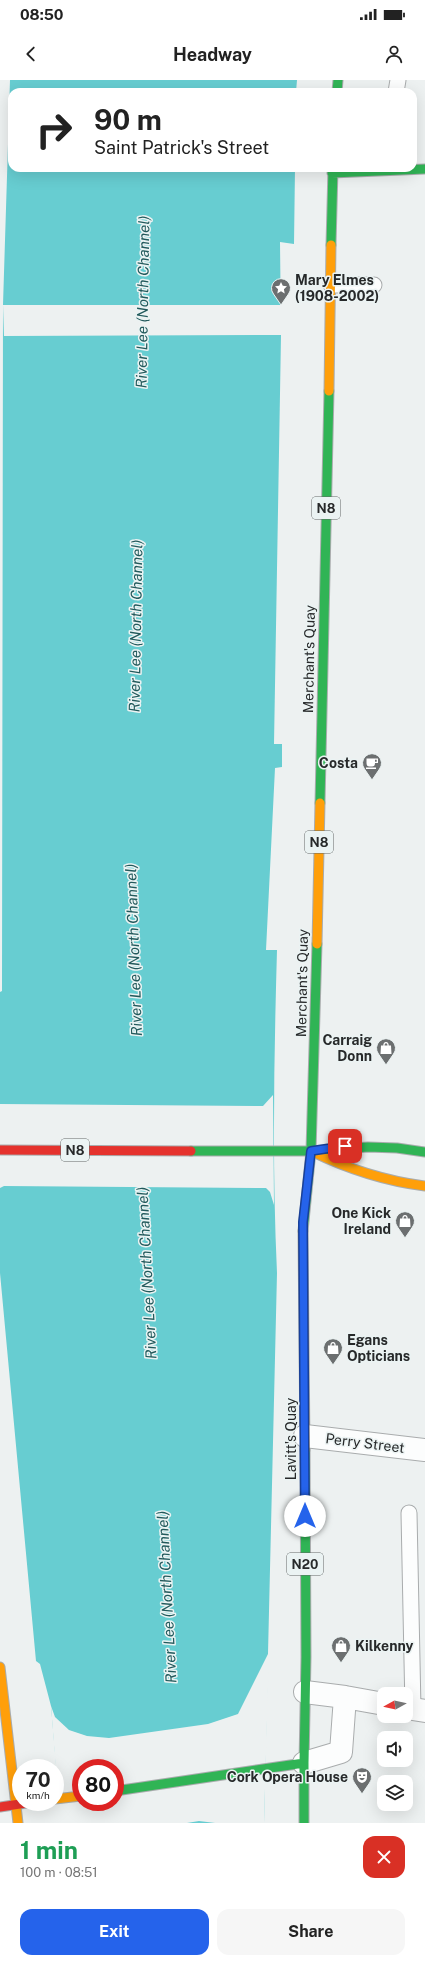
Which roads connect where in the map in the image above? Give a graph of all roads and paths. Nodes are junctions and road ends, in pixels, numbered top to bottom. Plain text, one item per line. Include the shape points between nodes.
1 (332, 172) edge
2 (374, 284) dead end
3 (332, 285) junction
4 (0, 1150) edge
5 (311, 1151) junction
6 (425, 1152) edge
7 (425, 1186) edge
8 (304, 1436) junction
9 (425, 1450) edge
10 (410, 1513) dead end
11 (0, 1667) edge
12 (305, 1692) junction
13 (345, 1697) junction
14 (377, 1703) edge
15 (415, 1709) edge
16 (304, 1764) junction
17 (12, 1770) edge
18 (124, 1790) edge
19 (12, 1805) edge
20 (0, 1807) edge
21 (17, 1811) edge
22 (18, 1823) edge
23 (304, 1823) edge

1 - 3 main road, Merchant's Quay / N8
2 - 3 lane
3 - 5 main road, Merchant's Quay / N8
4 - 5 main road, N8
5 - 6 main road via 345,1146 377,1146
5 - 7 main road via 342,1167 374,1178
5 - 8 main road, Lavitt's Quay / N20 via 303,1222
8 - 9 street, Perry Street
8 - 12 main road, Lavitt's Quay / N20
10 - 15 lane
11 - 17 main road
12 - 13 street
12 - 16 main road, Lavitt's Quay / N20
13 - 14 street
13 - 16 street via 341,1752
16 - 18 main road
16 - 23 main road, Lavitt's Quay
19 - 20 main road
21 - 22 main road

